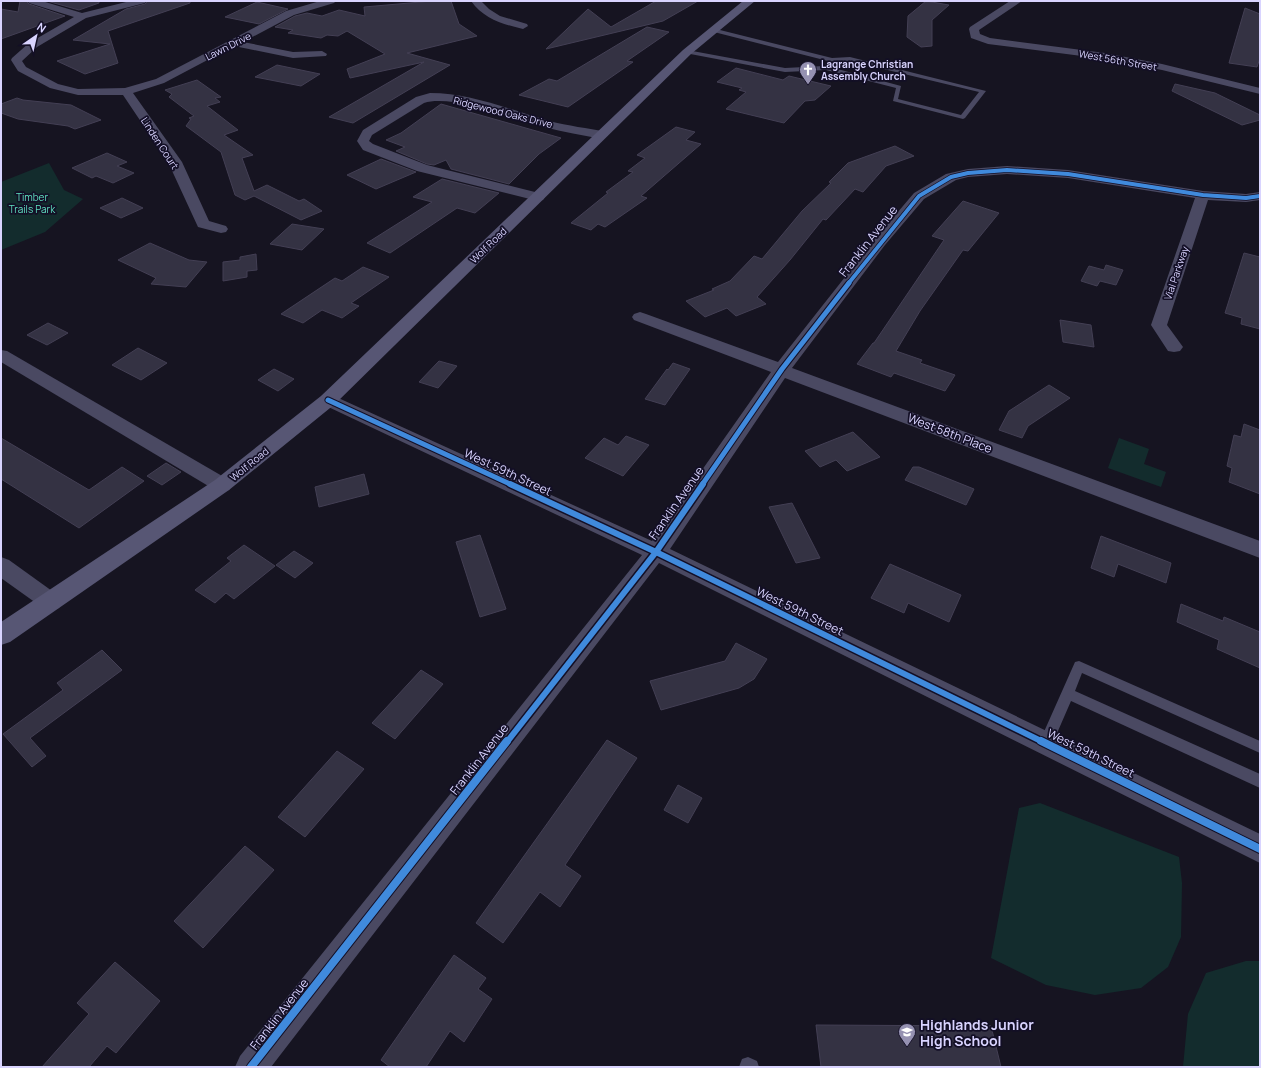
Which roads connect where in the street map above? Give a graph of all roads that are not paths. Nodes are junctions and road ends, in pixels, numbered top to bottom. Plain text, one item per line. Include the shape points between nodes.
1 (32, 1) edge
2 (142, 1) edge
3 (331, 1) edge
4 (476, 1) edge
5 (750, 1) edge
6 (1017, 1) edge
7 (82, 16) junction
8 (523, 26) dead end
9 (712, 30) junction
10 (233, 43) junction
11 (687, 52) junction
12 (322, 54) dead end
13 (832, 60) junction
14 (826, 68) junction
15 (126, 91) junction
16 (1260, 92) edge
17 (602, 135) junction
18 (1203, 195) junction
19 (1260, 196) edge
20 (538, 197) junction
21 (221, 229) dead end
22 (640, 317) dead end
23 (1174, 347) dead end
24 (1, 355) edge
25 (782, 369) junction
26 (328, 400) junction
27 (222, 485) junction
28 (1260, 550) edge
29 (656, 552) junction
30 (1, 566) edge
31 (51, 602) junction
32 (1, 635) edge
33 (1067, 693) junction
34 (1046, 744) junction
35 (1260, 747) edge
36 (1260, 781) edge
37 (1260, 849) edge
38 (251, 1067) edge
39 (747, 1067) edge
40 (751, 1067) edge

1 - 7 street
2 - 7 street
3 - 10 street, Lawn Drive via 290,14
4 - 8 street via 486,12 501,20
5 - 9 main road, Wolf Road
6 - 16 street, West 56th Street via 974,29 975,36 988,41 1148,64
7 - 15 street, Lawn Drive via 33,45 12,61 54,86 78,92
9 - 11 main road, Wolf Road
9 - 13 lane
10 - 12 street via 294,55
10 - 15 street, Lawn Drive via 160,81
11 - 14 lane via 785,70
11 - 17 main road, Wolf Road
13 - 14 lane
13 - 14 lane via 850,59 983,91 962,117 895,100 899,87
15 - 21 street, Linden Court via 175,162 203,224
17 - 20 main road, Wolf Road
17 - 20 street, Ridgewood Oaks Drive via 547,124 507,111 442,97 430,97 420,100 367,133 363,141 368,147 422,168
18 - 19 street, Franklin Avenue via 1246,198
18 - 23 street, Vial Parkway via 1159,326
18 - 25 street, Franklin Avenue via 1029,170 975,172 941,181 911,204
20 - 26 main road, Wolf Road
22 - 25 street, West 58th Place
24 - 27 street, Wolf Road
25 - 28 street, West 58th Place
25 - 29 street, Franklin Avenue
26 - 27 main road, Wolf Road
26 - 29 street, West 59th Street
27 - 31 main road, Wolf Road
29 - 34 street, West 59th Street
29 - 38 street, Franklin Avenue
30 - 31 street
31 - 32 main road, Wolf Road
33 - 34 lane
33 - 35 lane via 1078,666
33 - 36 lane
34 - 37 street, West 59th Street
39 - 40 lane

